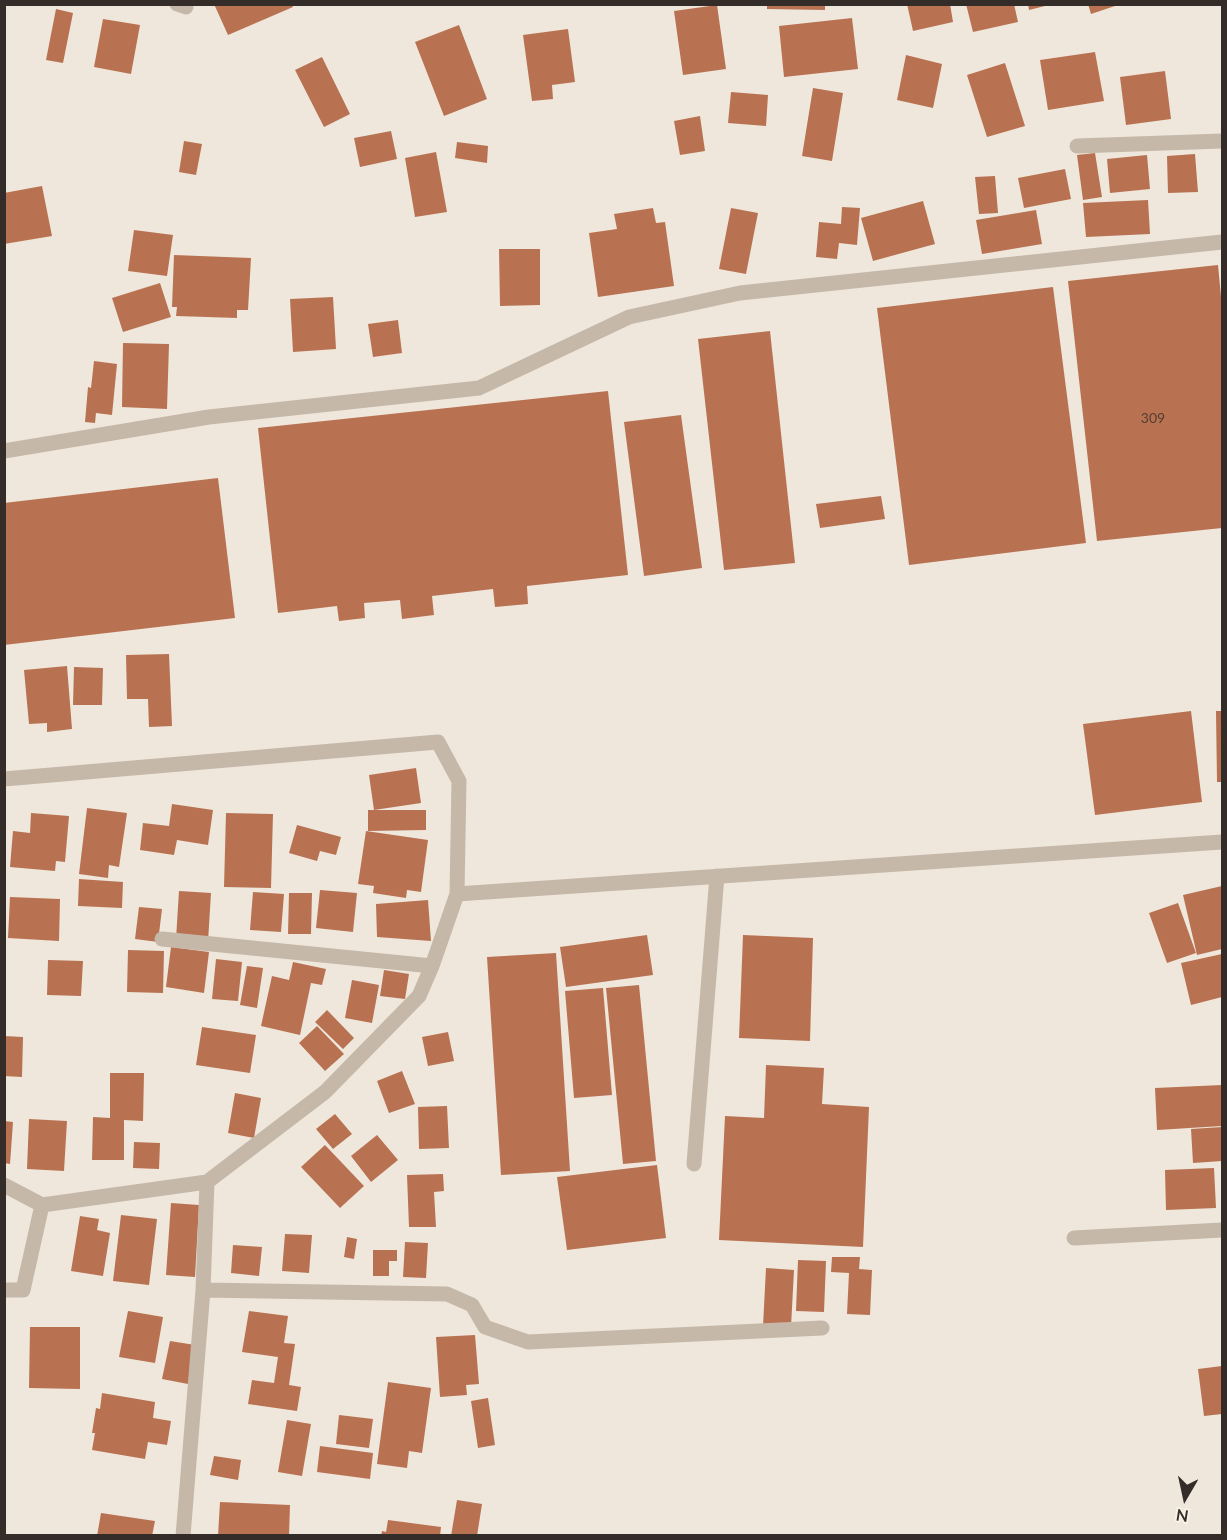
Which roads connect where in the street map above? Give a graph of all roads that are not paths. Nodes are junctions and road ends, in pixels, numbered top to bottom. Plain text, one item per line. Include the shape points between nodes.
1 (177, 4) edge
2 (186, 4) edge
3 (1222, 141) edge
4 (1077, 146) dead end
5 (1222, 242) edge
6 (4, 452) edge
7 (4, 779) edge
8 (1222, 842) edge
9 (717, 876) junction
10 (457, 894) junction
11 (162, 939) dead end
12 (432, 966) junction
13 (694, 1164) dead end
14 (207, 1182) junction
15 (4, 1185) edge
16 (42, 1205) junction
17 (1222, 1230) edge
18 (1074, 1238) dead end
19 (4, 1290) edge
20 (203, 1290) junction
21 (822, 1328) dead end
22 (183, 1536) edge

1 - 2 street
3 - 4 street
5 - 6 street via 740,293 629,317 479,388 209,417
7 - 10 street via 438,742 459,781
8 - 9 street
9 - 10 street
9 - 13 street
10 - 12 street
11 - 12 street
12 - 14 street via 419,996 325,1092
14 - 16 street
14 - 20 street
15 - 16 street
16 - 19 street via 23,1290
17 - 18 street
20 - 21 street via 447,1294 472,1305 485,1327 528,1342
20 - 22 street

